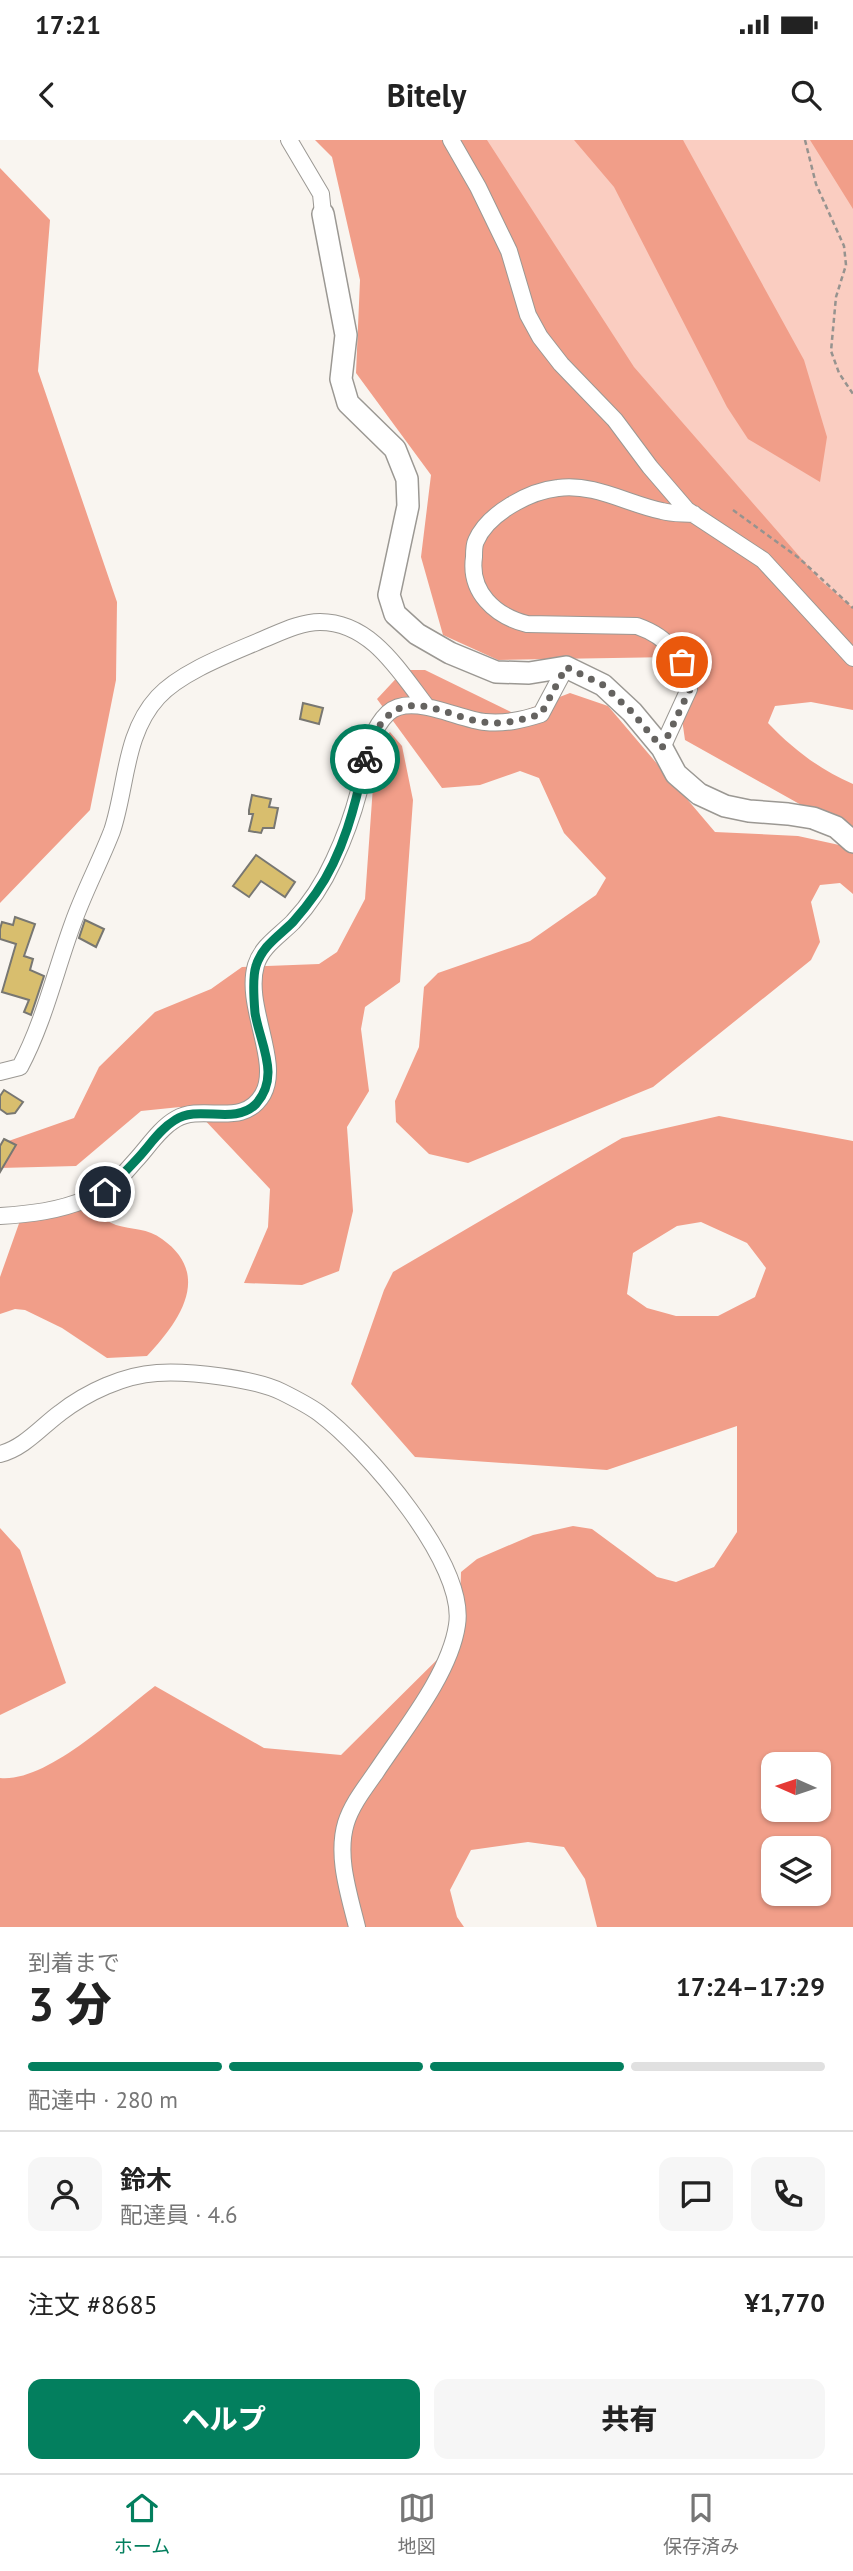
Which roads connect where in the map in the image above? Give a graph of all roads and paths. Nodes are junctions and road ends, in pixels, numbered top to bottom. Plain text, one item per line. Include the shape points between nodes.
1 (289, 140) edge
2 (451, 140) edge
3 (804, 140) edge
4 (323, 214) joint
5 (853, 394) edge
6 (733, 510) dead end
7 (694, 513) junction
8 (853, 608) edge
9 (853, 659) edge
10 (566, 667) junction
11 (427, 707) junction
12 (662, 748) junction
13 (853, 842) edge
14 (0, 1072) edge
15 (0, 1216) edge
16 (0, 1454) edge
17 (357, 1927) edge

1 - 4 street via 321,194
2 - 7 street via 509,251 528,315 540,337
3 - 5 path via 816,184 844,246 846,265 836,297 831,351
4 - 10 street via 346,335 341,379 348,402 395,449 407,479 408,506 389,595 395,614 417,634 450,653 496,672
6 - 8 path via 799,558
7 - 9 street via 763,560
7 - 12 street via 663,512 599,491 559,488 525,497 488,524 476,541 472,570 478,591 513,621 637,626 669,644 682,662 690,689
10 - 11 street via 541,714 514,723 483,722
10 - 12 street via 603,685
11 - 14 street via 376,643 341,624 317,621 205,664 158,696 128,757 112,829 73,923 35,1038 20,1067
11 - 15 street via 401,705 388,713 376,731 334,860 317,891 264,949 255,967 255,1013 268,1060 268,1082 256,1104 237,1114 189,1114 176,1119 105,1192 39,1214
12 - 13 street via 676,774 699,794 725,806 813,818 836,827
16 - 17 street via 18,1448 90,1393 125,1380 157,1373 218,1375 280,1391 319,1413 401,1498 451,1578 457,1625 444,1665 354,1804 346,1824 345,1877

